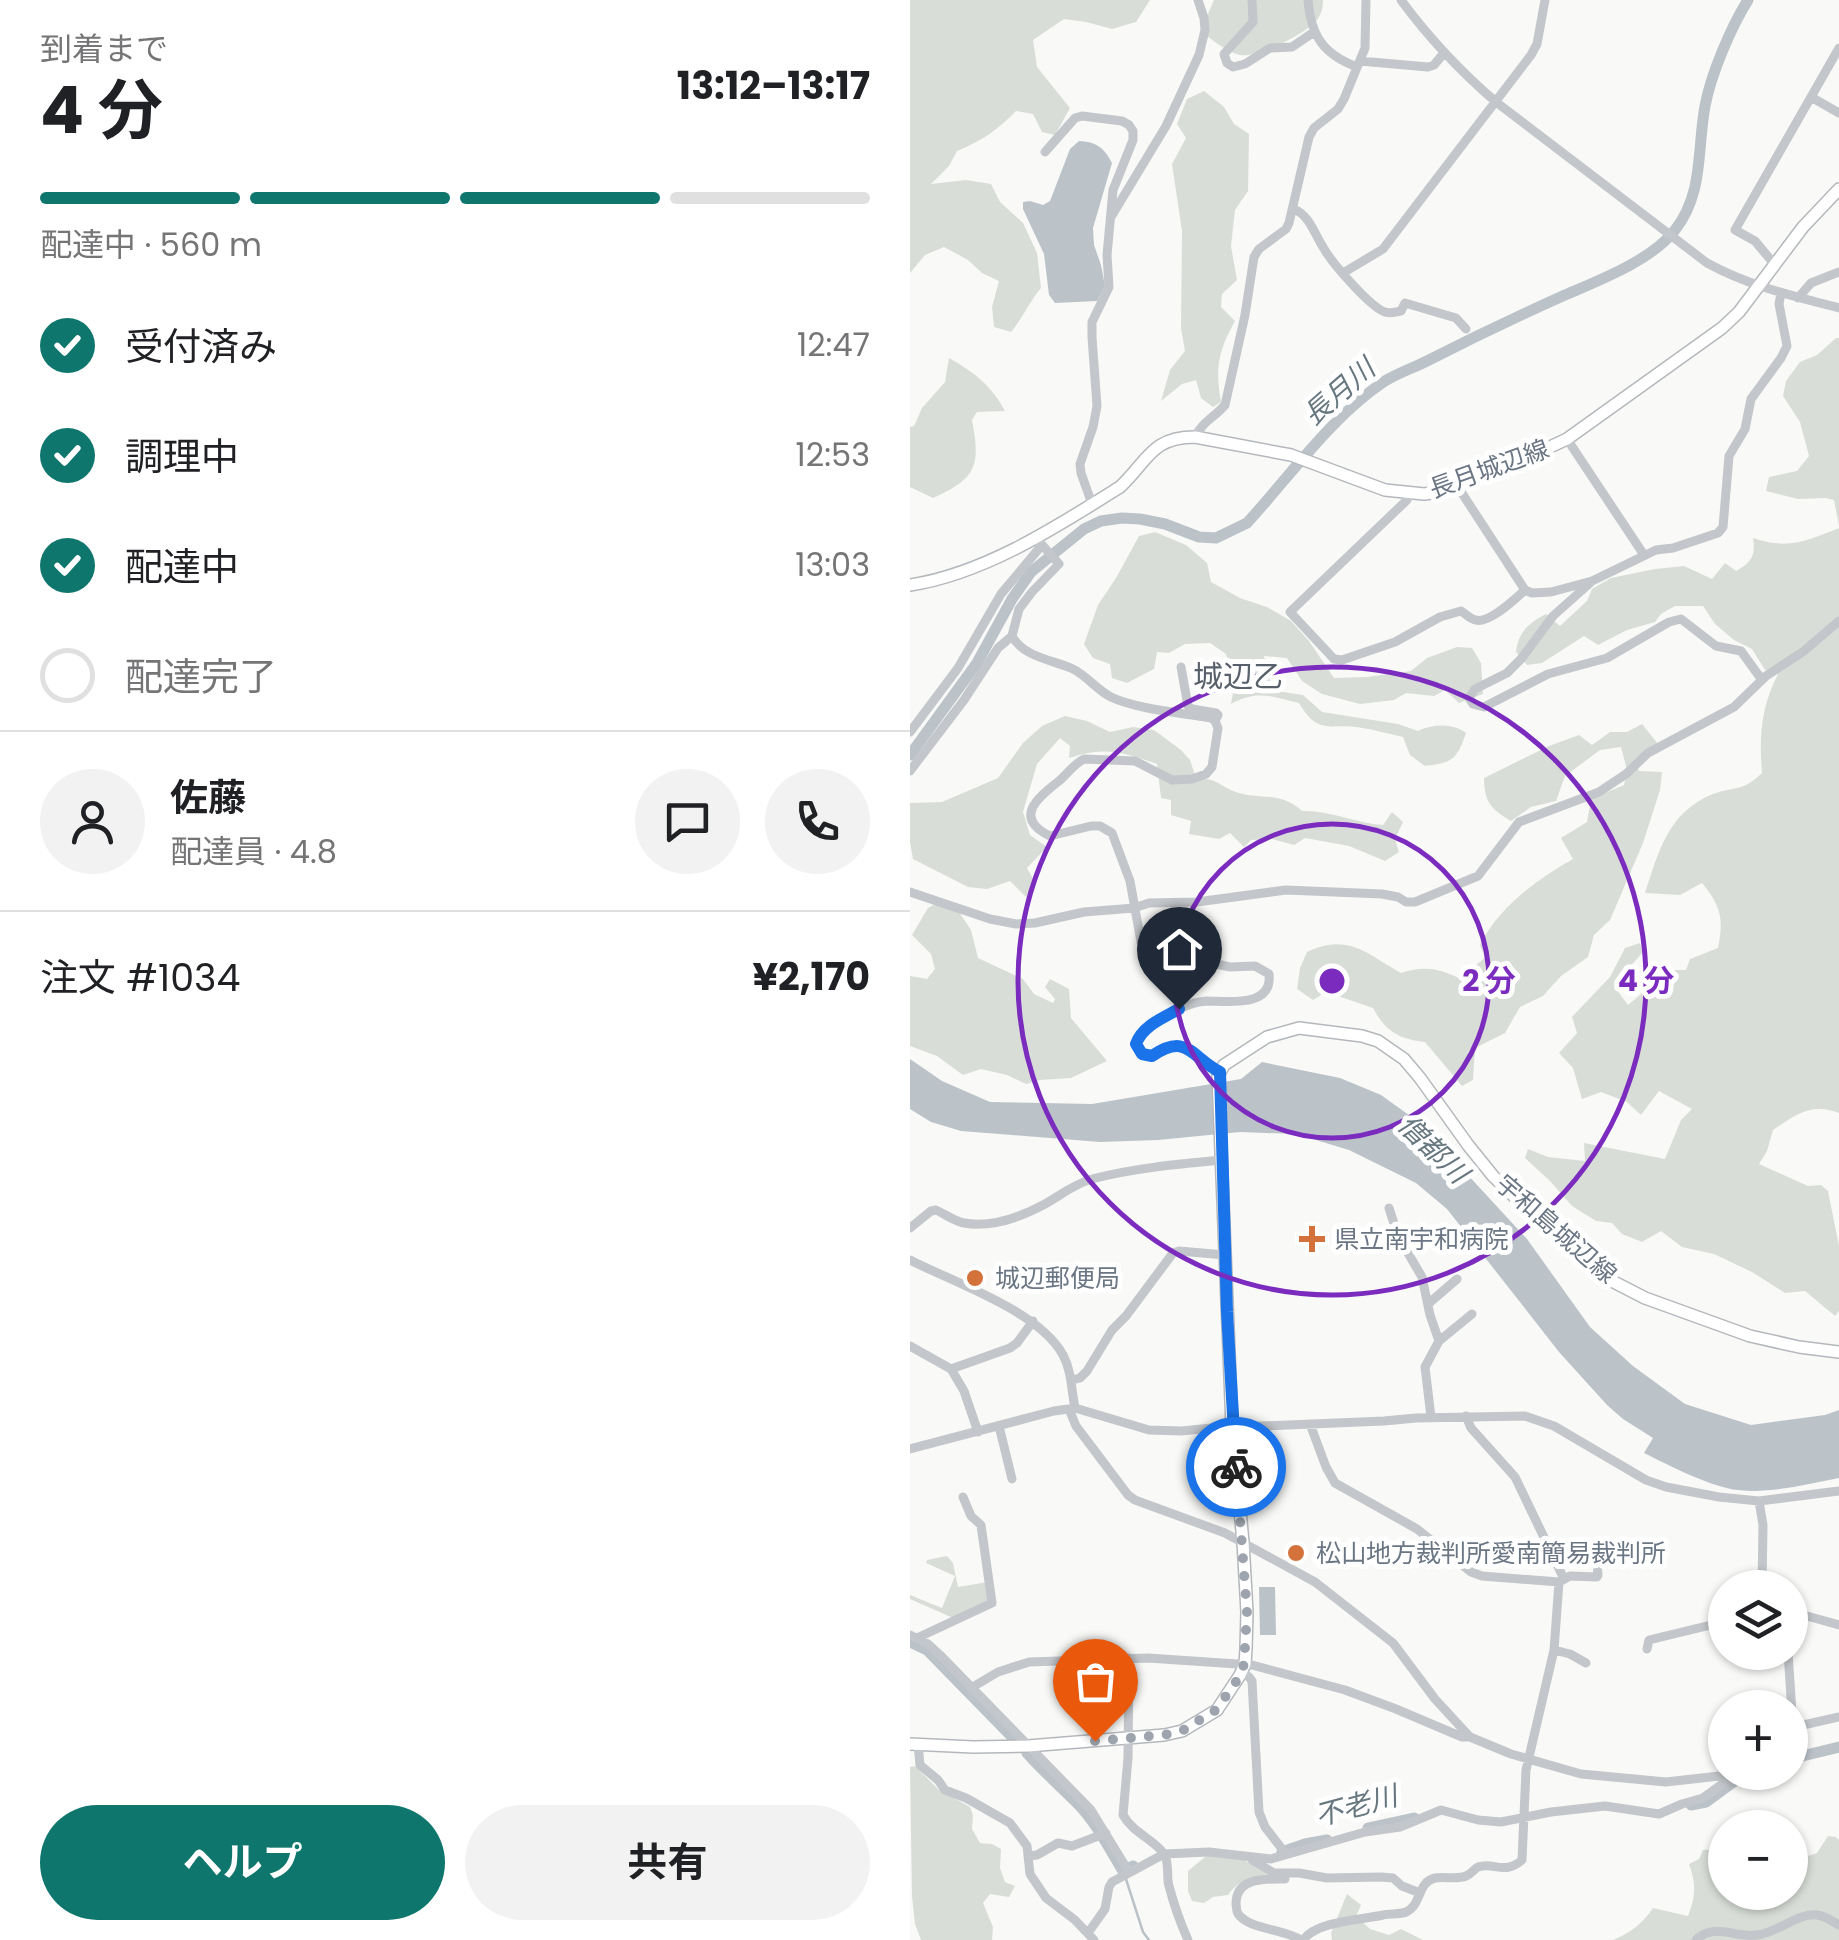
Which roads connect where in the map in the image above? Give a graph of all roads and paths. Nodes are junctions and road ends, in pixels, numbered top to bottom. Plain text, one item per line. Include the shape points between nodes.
1 (1198, 0) edge
2 (1252, 0) edge
3 (1308, 0) edge
4 (1366, 0) edge
5 (1400, 0) edge
6 (1545, 0) edge
7 (1314, 32) junction
8 (1839, 48) edge
9 (1444, 53) junction
10 (1359, 64) junction
11 (1811, 97) junction
12 (1496, 102) junction
13 (1839, 113) edge
14 (1045, 152) dead end
15 (1839, 190) edge
16 (1294, 209) junction
17 (1111, 216) junction
18 (1775, 265) junction
19 (1839, 272) edge
20 (1343, 274) junction
21 (1759, 287) junction
22 (1781, 293) junction
23 (1798, 298) junction
24 (1839, 308) edge
25 (1466, 328) dead end
26 (1195, 437) junction
27 (1567, 439) junction
28 (1456, 484) junction
29 (1409, 494) junction
30 (1092, 504) junction
31 (1040, 544) junction
32 (1644, 555) junction
33 (1592, 581) junction
34 (910, 585) edge
35 (1525, 590) junction
36 (1839, 621) edge
37 (1012, 636) junction
38 (1182, 667) dead end
39 (1762, 680) junction
40 (1216, 721) junction
41 (910, 732) edge
42 (910, 771) edge
43 (910, 892) edge
44 (1134, 908) junction
45 (1219, 1074) junction
46 (1221, 1158) junction
47 (1388, 1208) dead end
48 (910, 1228) edge
49 (1225, 1255) junction
50 (910, 1260) edge
51 (1457, 1279) dead end
52 (1428, 1304) junction
53 (1472, 1314) dead end
54 (1032, 1321) junction
55 (1439, 1341) junction
56 (910, 1346) edge
57 (1839, 1352) edge
58 (951, 1370) junction
59 (1072, 1380) junction
60 (1072, 1408) junction
61 (1466, 1416) junction
62 (1431, 1418) junction
63 (1310, 1424) junction
64 (998, 1426) junction
65 (1232, 1427) junction
66 (978, 1432) junction
67 (910, 1448) edge
68 (1012, 1480) dead end
69 (1839, 1491) edge
70 (964, 1497) dead end
71 (1759, 1501) junction
72 (1243, 1542) junction
73 (1612, 1563) dead end
74 (1762, 1570) edge
75 (1562, 1581) junction
76 (1808, 1616) edge
77 (1839, 1625) edge
78 (1708, 1626) edge
79 (914, 1636) edge
80 (1646, 1649) dead end
81 (1554, 1650) junction
82 (1129, 1658) junction
83 (1586, 1663) dead end
84 (1243, 1668) junction
85 (971, 1688) junction
86 (1839, 1717) edge
87 (1808, 1724) edge
88 (1470, 1737) junction
89 (1128, 1739) junction
90 (914, 1744) edge
91 (1028, 1746) junction
92 (1528, 1759) junction
93 (1708, 1777) edge
94 (1714, 1790) edge
95 (1523, 1819) junction
96 (1106, 1833) junction
97 (1164, 1854) junction
98 (1286, 1854) junction
99 (1028, 1856) junction
100 (1251, 1857) junction
101 (1129, 1872) junction
102 (1307, 1875) junction
103 (1420, 1892) junction
104 (1839, 1925) edge
105 (1092, 1937) edge
106 (1188, 1940) edge
107 (1302, 1940) edge
108 (1696, 1940) edge

1 - 17 street via 1204,18 1199,55 1166,126
2 - 7 street via 1253,22 1224,54 1234,67
3 - 7 street
4 - 10 street via 1366,48
5 - 9 street
6 - 12 street via 1536,44
7 - 10 street via 1334,55
8 - 11 street
9 - 10 street via 1428,67
9 - 12 street
10 - 16 street via 1338,109 1309,137
11 - 13 street
11 - 18 street via 1735,230
12 - 20 street via 1383,250
12 - 21 street via 1707,263
14 - 17 street via 1075,118 1129,125 1133,140 1113,190
15 - 18 main road, 長月城辺線
16 - 20 street
16 - 26 street via 1286,229 1254,258 1224,405
17 - 30 street via 1110,287 1092,322 1097,406 1080,464
18 - 21 main road, 長月城辺線
19 - 23 street via 1811,283
20 - 25 street via 1384,312 1401,311 1405,303 1456,318
21 - 22 street
21 - 27 main road, 長月城辺線 via 1722,328
22 - 23 street
22 - 32 street via 1788,346 1751,399 1745,429 1729,456 1723,527
23 - 24 street
26 - 29 main road, 長月城辺線 via 1291,455
26 - 30 main road via 1164,442
27 - 28 main road, 長月城辺線
27 - 32 street
28 - 29 main road, 長月城辺線
28 - 35 street
29 - 35 street via 1290,612 1329,656 1349,658 1461,612 1481,621
30 - 31 main road
31 - 34 main road
31 - 37 street via 1058,564 1020,609
31 - 41 street
32 - 33 street
33 - 35 street via 1550,592
33 - 39 street via 1507,673 1475,689 1473,704 1484,707 1548,674 1607,658 1681,619 1716,646 1740,651
36 - 39 street
37 - 40 street via 1108,696
37 - 42 street
38 - 40 street via 1188,706 1216,713
39 - 44 street via 1734,707 1648,754 1599,792 1519,822 1478,876 1415,902 1286,890
40 - 44 street via 1206,774 1172,780 1135,762 1084,759 1034,802 1032,822 1050,836 1091,826 1112,833
43 - 44 street via 1016,924
44 - 45 street via 1144,950 1157,961 1190,958 1255,966 1269,974 1266,990 1247,1002 1204,1001 1179,1009 1138,1037 1142,1054 1178,1045
45 - 46 main road
45 - 57 main road, 宇和島城辺線 via 1267,1037 1299,1028 1378,1041 1404,1059 1493,1176 1610,1280 1750,1336
46 - 48 street via 1094,1178 996,1223 959,1222 936,1210
46 - 49 main road
47 - 52 street
49 - 59 street via 1173,1253 1087,1371
49 - 65 main road
50 - 54 street
51 - 52 street
52 - 55 street
53 - 55 street
54 - 58 street via 1017,1344
54 - 59 street via 1052,1339
55 - 62 street via 1424,1367
56 - 58 street
58 - 66 street
59 - 60 street
60 - 64 street
60 - 65 street via 1159,1431
60 - 72 street via 1076,1426 1128,1495
61 - 62 street
61 - 71 street via 1539,1419 1646,1480
61 - 75 street via 1516,1477
62 - 63 street
63 - 65 street
63 - 75 street via 1335,1483 1417,1529 1472,1572
64 - 66 street
64 - 68 street
65 - 72 main road
66 - 67 street
69 - 71 street
70 - 79 street via 981,1524 992,1603
71 - 74 street
72 - 84 main road
72 - 88 street via 1315,1582 1382,1634
73 - 75 street via 1597,1562 1597,1577
75 - 81 street
76 - 77 street
78 - 80 street via 1649,1640
79 - 85 street
81 - 83 street
81 - 92 street
82 - 84 street
82 - 85 street via 1029,1662
82 - 89 street
84 - 88 street via 1306,1677
84 - 89 main road via 1226,1698 1198,1722
84 - 98 street via 1252,1682 1259,1812
85 - 91 street
86 - 87 street
88 - 92 street
89 - 91 main road
89 - 97 street via 1123,1816
90 - 91 main road
90 - 99 street via 920,1765 945,1790 1010,1822
91 - 96 street
92 - 93 street via 1581,1774 1666,1782
92 - 95 street
94 - 95 street via 1659,1814 1604,1806
95 - 98 street via 1478,1820 1440,1810
95 - 103 street via 1519,1864 1431,1878
96 - 99 street
96 - 101 street
97 - 100 street
97 - 101 street
97 - 106 street
98 - 100 street
99 - 105 street via 1030,1874 1046,1898
100 - 102 street via 1274,1873
101 - 105 street via 1109,1887
102 - 103 street via 1382,1876
102 - 107 street via 1253,1880 1236,1895 1239,1917
103 - 107 street via 1404,1913 1322,1926
104 - 108 street via 1815,1914 1764,1934 1713,1930

